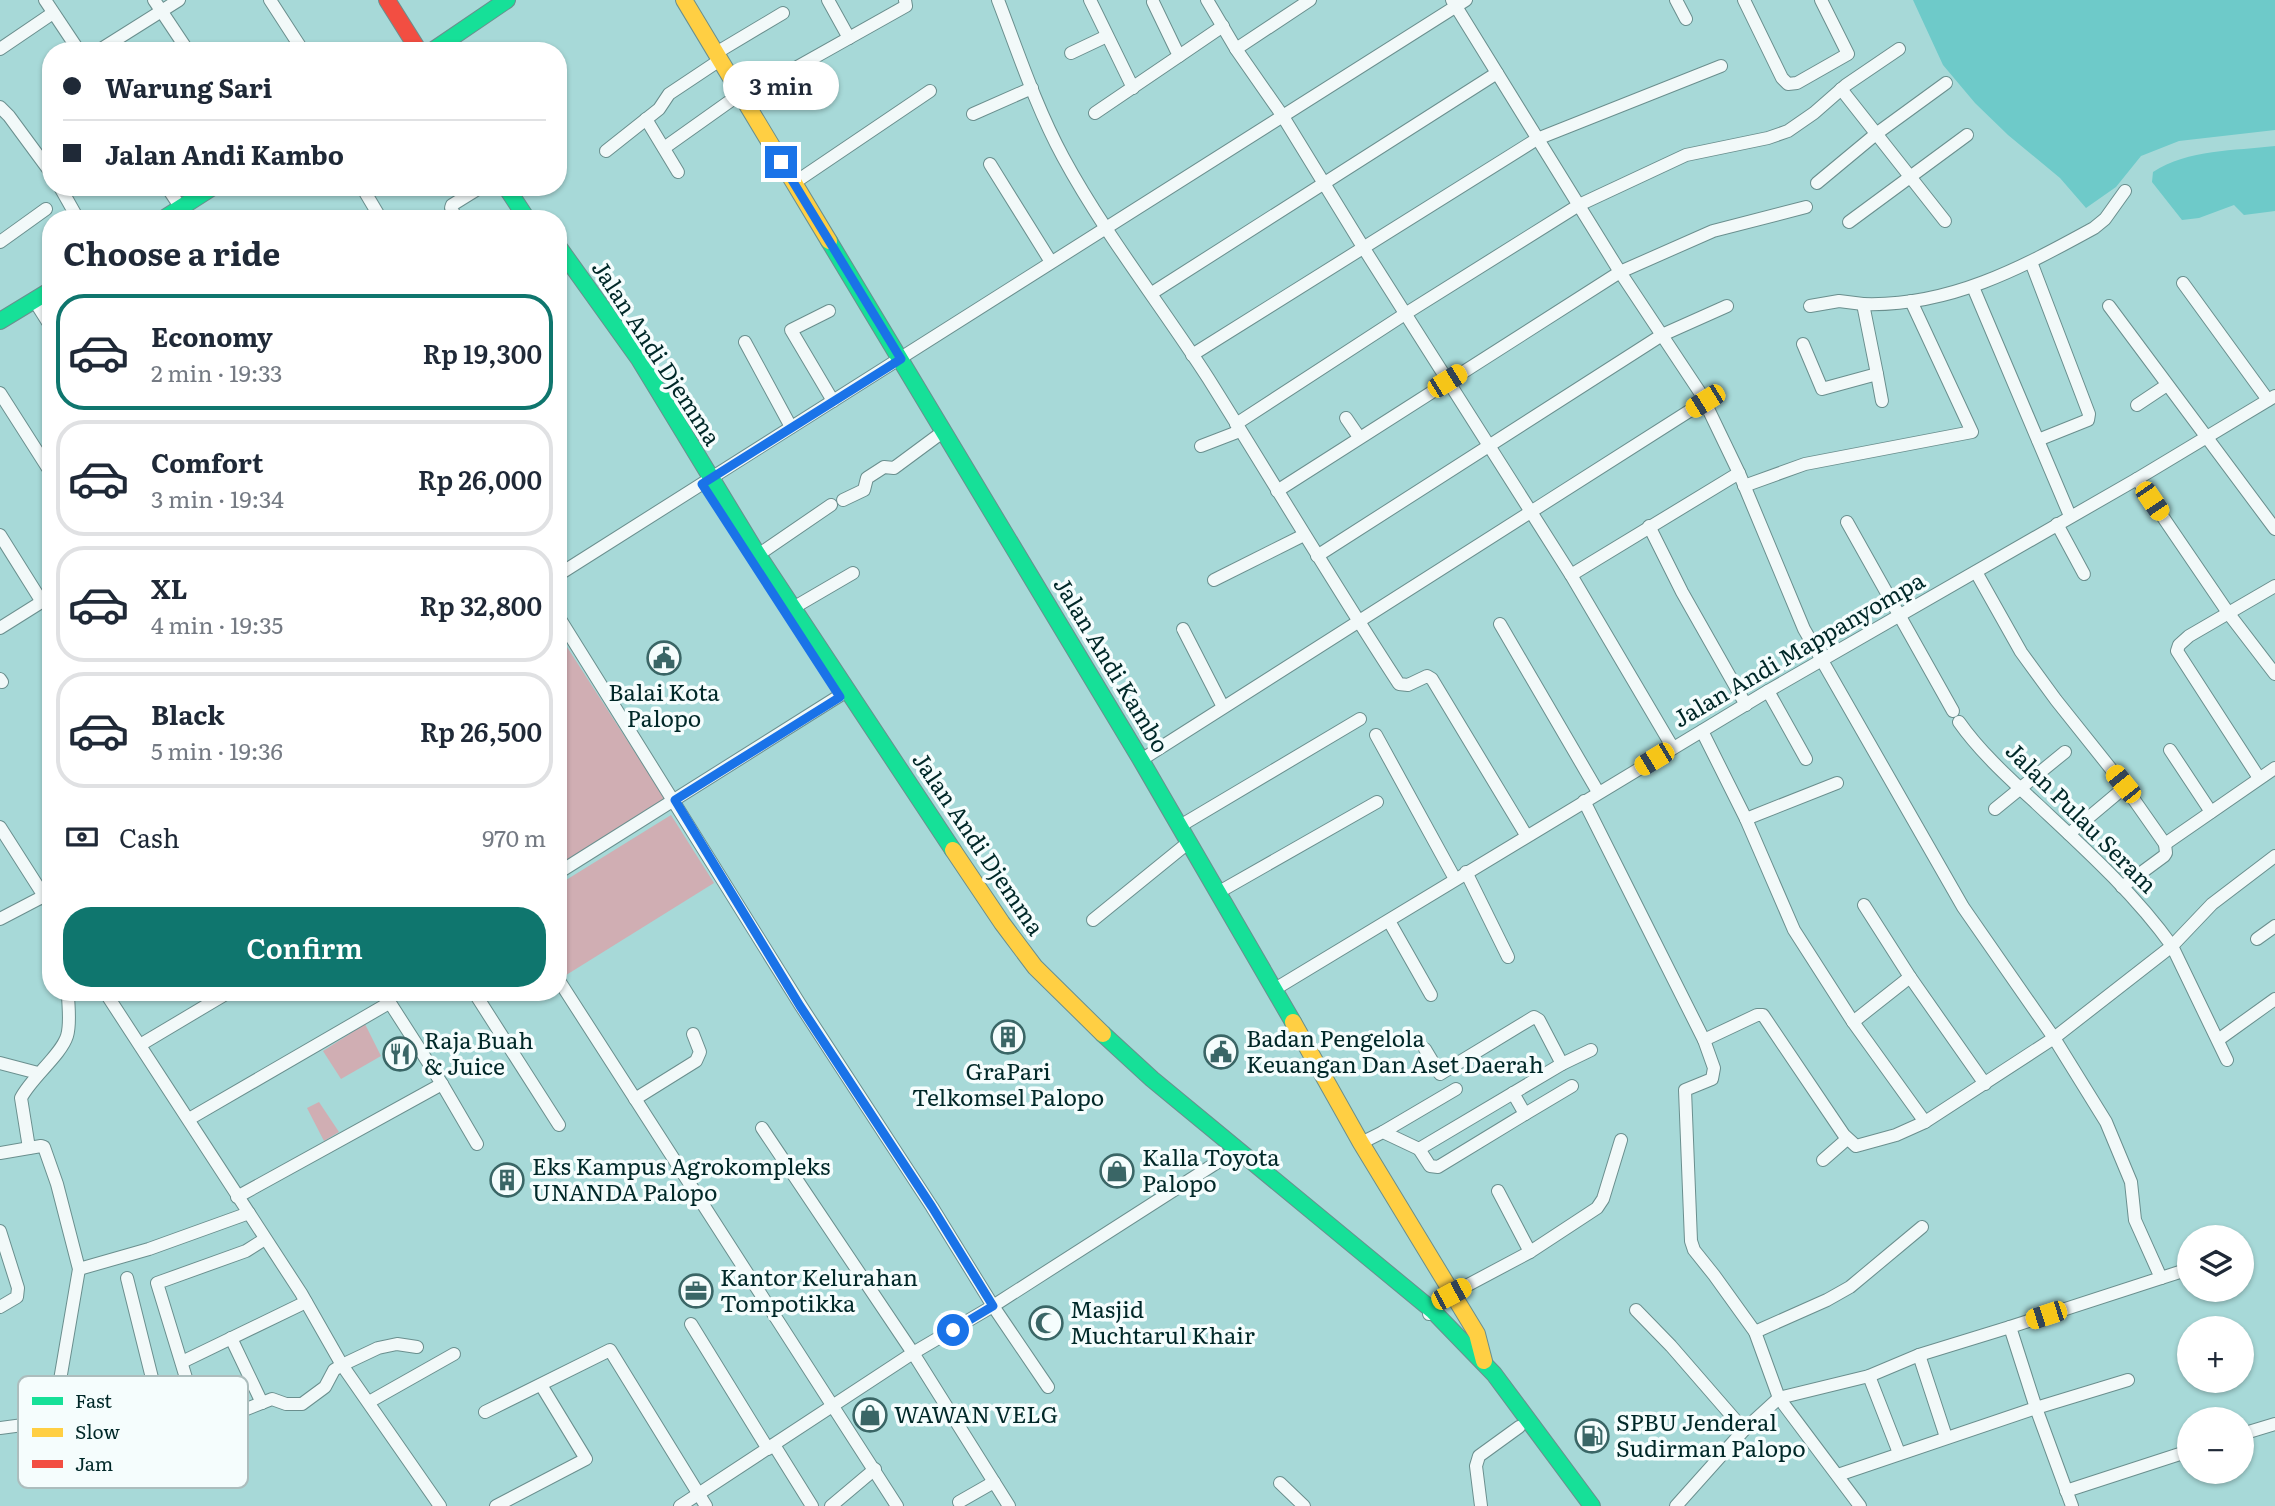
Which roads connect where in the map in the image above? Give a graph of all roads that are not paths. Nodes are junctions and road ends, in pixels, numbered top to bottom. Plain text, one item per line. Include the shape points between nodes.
1 (45, 0) edge
2 (179, 0) edge
3 (270, 0) edge
4 (387, 0) edge
5 (402, 0) edge
6 (507, 0) edge
7 (684, 0) edge
8 (828, 0) edge
9 (905, 0) edge
10 (998, 0) edge
11 (1090, 0) edge
12 (1207, 0) edge
13 (1310, 0) edge
14 (1676, 0) edge
15 (1744, 0) edge
16 (1821, 0) edge
17 (1153, 2) dead end
18 (1458, 2) edge
19 (1292, 5) edge
20 (157, 6) edge
21 (53, 13) junction
22 (783, 13) dead end
23 (1686, 19) dead end
24 (1223, 26) junction
25 (1107, 36) junction
26 (849, 38) junction
27 (73, 42) edge
28 (110, 42) edge
29 (182, 42) edge
30 (297, 42) edge
31 (413, 42) edge
32 (427, 42) edge
33 (445, 42) edge
34 (0, 49) edge
35 (1236, 49) junction
36 (1899, 50) dead end
37 (1071, 53) dead end
38 (718, 56) junction
39 (1179, 56) junction
40 (1721, 66) dead end
41 (1497, 74) junction
42 (1946, 83) dead end
43 (1032, 88) junction
44 (1133, 88) junction
45 (1841, 89) junction
46 (930, 91) dead end
47 (741, 96) junction
48 (0, 107) edge
49 (1095, 113) dead end
50 (973, 114) dead end
51 (1282, 115) junction
52 (646, 119) junction
53 (1876, 134) junction
54 (1967, 135) dead end
55 (1537, 139) junction
56 (664, 148) junction
57 (606, 151) dead end
58 (42, 161) edge
59 (990, 164) dead end
60 (678, 172) dead end
61 (1910, 177) junction
62 (794, 183) junction
63 (1323, 183) junction
64 (1817, 183) dead end
65 (2125, 191) dead end
66 (173, 196) edge
67 (199, 196) edge
68 (466, 196) edge
69 (1579, 205) junction
70 (1806, 207) dead end
71 (181, 208) junction
72 (178, 210) edge
73 (452, 210) edge
74 (42, 212) edge
75 (1945, 221) dead end
76 (1849, 222) dead end
77 (1105, 228) junction
78 (0, 242) edge
79 (1363, 247) junction
80 (1051, 262) junction
81 (2031, 262) junction
82 (1620, 272) junction
83 (567, 273) edge
84 (2183, 283) dead end
85 (1973, 288) junction
86 (1152, 293) junction
87 (42, 295) edge
88 (34, 300) junction
89 (1911, 301) junction
90 (1863, 304) junction
91 (1727, 306) dead end
92 (1810, 306) dead end
93 (2109, 306) dead end
94 (829, 311) dead end
95 (42, 313) edge
96 (1405, 314) junction
97 (0, 321) edge
98 (1662, 335) junction
99 (745, 342) dead end
100 (1803, 345) dead end
101 (1192, 355) junction
102 (901, 359) junction
103 (1877, 374) junction
104 (1447, 381) junction
105 (2167, 385) junction
106 (0, 393) edge
107 (2272, 398) edge
108 (833, 401) junction
109 (1705, 401) junction
110 (1882, 401) dead end
111 (2137, 405) dead end
112 (1346, 418) dead end
113 (791, 427) junction
114 (1238, 428) junction
115 (944, 430) junction
116 (1359, 437) junction
117 (2205, 437) junction
118 (2038, 440) junction
119 (1489, 445) junction
120 (1201, 446) dead end
121 (42, 459) edge
122 (1739, 473) junction
123 (2137, 479) junction
124 (706, 480) junction
125 (1744, 486) junction
126 (1277, 491) junction
127 (1529, 511) junction
128 (2070, 516) junction
129 (1847, 522) dead end
130 (2057, 524) junction
131 (1649, 526) junction
132 (2275, 529) edge
133 (0, 535) edge
134 (1304, 535) junction
135 (758, 555) junction
136 (1317, 556) junction
137 (567, 569) edge
138 (1976, 572) junction
139 (853, 573) dead end
140 (2084, 574) dead end
141 (1571, 575) junction
142 (1214, 580) dead end
143 (2275, 586) edge
144 (42, 593) edge
145 (42, 602) edge
146 (793, 608) junction
147 (2229, 614) junction
148 (1899, 616) junction
149 (1357, 621) junction
150 (1500, 624) dead end
151 (0, 628) edge
152 (1183, 629) dead end
153 (567, 630) edge
154 (1822, 661) junction
155 (2275, 674) edge
156 (1768, 691) junction
157 (843, 694) junction
158 (1746, 705) junction
159 (1223, 707) junction
160 (1360, 719) dead end
161 (1702, 730) junction
162 (1376, 735) dead end
163 (1672, 748) junction
164 (2170, 750) dead end
165 (2065, 752) dead end
166 (1806, 759) dead end
167 (1141, 760) junction
168 (2275, 768) edge
169 (2259, 778) junction
170 (1838, 783) dead end
171 (2125, 787) junction
172 (2020, 788) junction
173 (1598, 792) junction
174 (675, 800) junction
175 (1584, 801) junction
176 (1377, 802) dead end
177 (1994, 809) dead end
178 (2211, 812) junction
179 (1746, 819) junction
180 (1180, 826) junction
181 (0, 827) edge
182 (2069, 834) junction
183 (1527, 835) junction
184 (1189, 842) junction
185 (2165, 844) junction
186 (2275, 856) edge
187 (567, 867) edge
188 (1466, 872) junction
189 (1455, 879) junction
190 (2122, 887) junction
191 (1219, 892) junction
192 (42, 893) edge
193 (42, 903) edge
194 (1864, 905) dead end
195 (0, 919) edge
196 (1093, 920) dead end
197 (1389, 921) junction
198 (2275, 926) edge
199 (2257, 939) dead end
200 (2172, 946) junction
201 (1508, 957) dead end
202 (1910, 977) junction
203 (1275, 989) junction
204 (567, 993) edge
205 (1431, 995) dead end
206 (2275, 999) edge
207 (68, 1001) edge
208 (112, 1001) edge
209 (214, 1001) edge
210 (375, 1001) edge
211 (388, 1001) edge
212 (480, 1001) edge
213 (1853, 1022) junction
214 (693, 1034) dead end
215 (2054, 1038) junction
216 (1704, 1040) junction
217 (2218, 1040) junction
218 (140, 1045) junction
219 (1425, 1049) dead end
220 (1591, 1050) dead end
221 (2227, 1060) dead end
222 (0, 1063) edge
223 (1562, 1064) junction
224 (38, 1073) junction
225 (442, 1084) junction
226 (1985, 1084) junction
227 (1572, 1086) dead end
228 (1456, 1088) dead end
229 (1513, 1093) junction
230 (635, 1099) junction
231 (1525, 1114) junction
232 (189, 1119) junction
233 (1925, 1122) junction
234 (559, 1125) dead end
235 (762, 1128) dead end
236 (1383, 1132) junction
237 (1847, 1139) junction
238 (1621, 1140) dead end
239 (1361, 1143) junction
240 (477, 1144) dead end
241 (29, 1148) junction
242 (1419, 1149) junction
243 (1233, 1152) junction
244 (0, 1153) edge
245 (1823, 1160) dead end
246 (1497, 1191) dead end
247 (237, 1197) junction
248 (249, 1213) junction
249 (1922, 1227) dead end
250 (0, 1231) edge
251 (265, 1239) junction
252 (1530, 1252) junction
253 (79, 1269) junction
254 (2177, 1273) edge
255 (127, 1278) dead end
256 (2161, 1278) junction
257 (1451, 1294) junction
258 (306, 1302) junction
259 (993, 1306) junction
260 (0, 1307) edge
261 (1636, 1310) dead end
262 (1429, 1314) junction
263 (691, 1324) dead end
264 (2010, 1327) junction
265 (1755, 1332) junction
266 (231, 1338) junction
267 (417, 1347) dead end
268 (913, 1353) junction
269 (454, 1354) dead end
270 (1919, 1355) junction
271 (182, 1362) junction
272 (342, 1365) junction
273 (1480, 1365) junction
274 (60, 1376) edge
275 (152, 1376) edge
276 (186, 1376) edge
277 (1869, 1376) junction
278 (2128, 1380) dead end
279 (541, 1384) junction
280 (1048, 1387) dead end
281 (1779, 1398) junction
282 (369, 1402) junction
283 (262, 1403) junction
284 (832, 1407) junction
285 (2036, 1408) junction
286 (248, 1409) edge
287 (485, 1412) dead end
288 (2275, 1424) edge
289 (18, 1426) edge
290 (1519, 1427) junction
291 (0, 1428) edge
292 (1744, 1430) junction
293 (2254, 1430) edge
294 (1947, 1437) junction
295 (771, 1447) junction
296 (1899, 1453) junction
297 (2177, 1455) edge
298 (875, 1469) junction
299 (1838, 1475) junction
300 (994, 1482) junction
301 (1280, 1483) dead end
302 (2066, 1491) junction
303 (699, 1494) junction
304 (959, 1502) dead end
305 (440, 1506) edge
306 (496, 1506) edge
307 (680, 1506) edge
308 (706, 1506) edge
309 (812, 1506) edge
310 (831, 1506) edge
311 (897, 1506) edge
312 (1009, 1506) edge
313 (1304, 1506) edge
314 (1481, 1506) edge
315 (1576, 1506) edge
316 (1592, 1506) edge
317 (1676, 1506) edge
318 (1860, 1506) edge
319 (2072, 1506) edge

1 - 21 street
2 - 20 street
3 - 30 street
4 - 31 main road
5 - 32 main road
6 - 33 main road
7 - 38 main road, Jalan Andi Kambo
8 - 26 street
9 - 26 street via 906,6
10 - 43 street
11 - 25 street
12 - 24 street
13 - 19 street
14 - 23 street
15 - 16 street via 1788,84 1848,54
17 - 39 street
18 - 41 street
18 - 51 street
19 - 35 street
20 - 28 street
20 - 29 street
21 - 27 street
21 - 34 street
22 - 38 street
24 - 35 street
24 - 39 street
25 - 37 street
25 - 44 street
26 - 47 street
35 - 51 street
36 - 45 street
38 - 47 main road, Jalan Andi Kambo
38 - 52 street via 669,94
39 - 44 street
40 - 55 street
41 - 55 street
41 - 63 street
42 - 53 street
43 - 50 street
43 - 77 street via 1062,156
44 - 49 street
45 - 53 street
45 - 69 street via 1788,131 1686,155
46 - 62 street
47 - 56 street
47 - 62 main road, Jalan Andi Kambo
48 - 58 street
51 - 63 street
51 - 77 street
52 - 56 street
52 - 57 street
53 - 61 street
53 - 64 street
54 - 61 street
55 - 69 street
55 - 79 street
56 - 60 street
59 - 80 street
61 - 75 street
61 - 76 street
62 - 102 main road, Jalan Andi Kambo
63 - 79 street
63 - 86 street
65 - 81 street via 2102,222
66 - 71 street
67 - 71 main road
68 - 73 street via 452,205
69 - 82 street
69 - 96 street
70 - 82 street via 1713,231
71 - 72 main road
74 - 78 street
77 - 80 street
77 - 86 street
79 - 96 street
79 - 101 street
80 - 102 street
81 - 85 street
81 - 118 street via 2089,414 2088,420
82 - 98 street
82 - 104 street
83 - 124 main road, Jalan Andi Djemma via 639,359
84 - 107 street
85 - 89 street
85 - 118 street
86 - 101 street
87 - 88 main road
88 - 95 street
88 - 97 main road
89 - 90 street
89 - 125 street via 1972,432 1804,464
90 - 92 street
90 - 103 street
91 - 98 street
93 - 105 street
94 - 108 street via 791,332
96 - 104 street
96 - 114 street
98 - 109 street
98 - 119 street
99 - 113 street
100 - 103 street via 1822,389
101 - 114 street
102 - 108 street
102 - 115 main road, Jalan Andi Kambo
103 - 110 street
104 - 116 street
104 - 119 street
105 - 111 street
105 - 117 street
106 - 121 street
107 - 117 street, Jalan Andi Mappanyompa
108 - 113 street
109 - 122 street
109 - 127 street
112 - 116 street
113 - 124 street
114 - 120 street
114 - 126 street
115 - 135 street via 894,468 879,469 867,478 864,490
115 - 167 main road, Jalan Andi Kambo
116 - 126 street
117 - 123 street, Jalan Andi Mappanyompa
117 - 132 street
118 - 128 street
119 - 127 street
119 - 136 street
122 - 125 street
122 - 131 street
123 - 128 street, Jalan Andi Mappanyompa
123 - 147 street
124 - 135 main road, Jalan Andi Djemma
124 - 137 street
124 - 157 main road, Jalan Andi Djemma
125 - 154 street
126 - 134 street
127 - 141 street
127 - 149 street
128 - 130 street, Jalan Andi Mappanyompa
129 - 148 street, Jalan Pulau Seram
130 - 138 street, Jalan Andi Mappanyompa
130 - 140 street
131 - 141 street
131 - 158 street
133 - 144 street
134 - 136 street
134 - 142 street
135 - 146 main road, Jalan Andi Djemma
136 - 149 street
138 - 148 street, Jalan Andi Mappanyompa
138 - 171 street via 2021,652
139 - 146 street
141 - 163 street
143 - 147 street
145 - 151 street
146 - 157 main road, Jalan Andi Djemma
147 - 155 street
147 - 169 street via 2189,636 2177,652
148 - 154 street, Jalan Andi Mappanyompa
148 - 172 street, Jalan Pulau Seram via 1956,716
149 - 159 street
149 - 183 street via 1399,684 1427,676 1432,679
150 - 173 street
152 - 159 street
153 - 174 street
154 - 156 street, Jalan Andi Mappanyompa
154 - 215 street via 1963,907
156 - 158 street, Jalan Andi Mappanyompa
156 - 166 street
157 - 174 street
157 - 243 main road, Jalan Andi Djemma via 1035,967
158 - 161 street, Jalan Andi Mappanyompa
159 - 167 street
160 - 180 street
161 - 163 street, Jalan Andi Mappanyompa
161 - 179 street
162 - 189 street
163 - 173 street, Jalan Andi Mappanyompa
164 - 178 street
165 - 172 street
167 - 180 main road, Jalan Andi Kambo
168 - 169 street
169 - 178 street
170 - 179 street
171 - 182 street
171 - 185 street
172 - 177 street
172 - 182 street, Jalan Pulau Seram
173 - 175 street, Jalan Andi Mappanyompa
174 - 187 street
174 - 259 street via 800,1006
175 - 183 street, Jalan Andi Mappanyompa
175 - 216 street
176 - 191 street
178 - 185 street
179 - 213 street via 1794,930
180 - 184 main road, Jalan Andi Kambo
181 - 192 street
182 - 190 street, Jalan Pulau Seram
183 - 188 street, Jalan Andi Mappanyompa
184 - 191 main road, Jalan Andi Kambo
184 - 196 street
185 - 190 street via 2165,855
186 - 200 street via 2212,904
188 - 189 street, Jalan Andi Mappanyompa
188 - 201 street
189 - 197 street, Jalan Andi Mappanyompa
190 - 200 street, Jalan Pulau Seram
191 - 203 main road, Jalan Andi Kambo
193 - 195 street
194 - 202 street
197 - 203 street, Jalan Andi Mappanyompa
197 - 205 street
198 - 199 street
200 - 215 street
200 - 217 street, Jalan Pulau Seram
202 - 213 street
202 - 226 street
203 - 239 main road, Jalan Andi Kambo
204 - 230 street
206 - 217 street
207 - 224 street via 65,1040
208 - 218 street
209 - 218 street
210 - 232 street
211 - 225 street
212 - 234 street
213 - 233 street
214 - 230 street via 700,1052 696,1061
215 - 226 street
215 - 256 street via 2106,1122 2124,1161 2134,1190 2133,1213
216 - 237 street via 1763,1015
216 - 265 street via 1714,1076 1685,1090 1691,1241
217 - 221 street, Jalan Pulau Seram
218 - 232 street
219 - 223 street via 1440,1074 1534,1017
220 - 223 street
222 - 224 street
223 - 229 street
224 - 241 street via 21,1098
225 - 240 street
225 - 247 street
226 - 233 street
227 - 231 street
228 - 236 street
229 - 231 street
229 - 242 street
230 - 284 street
231 - 242 street via 1438,1167 1430,1166
232 - 247 street
233 - 237 street via 1862,1146
235 - 268 street
236 - 239 street
236 - 242 street
237 - 245 street
238 - 252 street via 1597,1208
239 - 257 main road, Jalan Andi Kambo
241 - 244 street
241 - 253 street via 44,1147
243 - 259 street
243 - 262 main road, Jalan Andi Djemma
246 - 252 street
247 - 248 street
248 - 251 street
248 - 253 street
249 - 265 street via 1850,1287
250 - 260 street via 18,1288 17,1297
251 - 258 street
251 - 271 street via 246,1251 157,1283
252 - 257 street
253 - 274 street
254 - 256 street
255 - 275 street
256 - 264 street
257 - 262 street
257 - 273 main road, Jalan Andi Kambo via 1477,1334
258 - 266 street
258 - 272 street
259 - 268 street
259 - 280 street
261 - 292 street
262 - 273 main road, Jalan Andi Djemma
263 - 295 street
264 - 270 street
264 - 285 street
265 - 281 street
266 - 271 street
266 - 283 street
267 - 272 street via 397,1344 378,1348
268 - 284 street
268 - 300 street
269 - 282 street
270 - 277 street
270 - 294 street
271 - 276 street
272 - 282 street
272 - 283 street via 325,1387 302,1404 275,1399
273 - 290 main road
273 - 316 main road via 1516,1401
277 - 281 street
277 - 296 street
278 - 285 street
279 - 287 street
279 - 303 street via 610,1350
279 - 306 street via 586,1459
281 - 292 street
281 - 299 street
282 - 305 street
283 - 286 street
284 - 295 street
284 - 298 street
285 - 294 street
285 - 302 street
288 - 293 street
289 - 291 street
290 - 314 street via 1479,1456
290 - 315 main road
292 - 317 street
294 - 296 street
295 - 303 street
295 - 309 street
296 - 299 street
297 - 302 street
298 - 310 street
298 - 311 street
299 - 318 street
300 - 304 street
300 - 312 street
301 - 313 street
302 - 319 street
303 - 307 street
303 - 308 street

